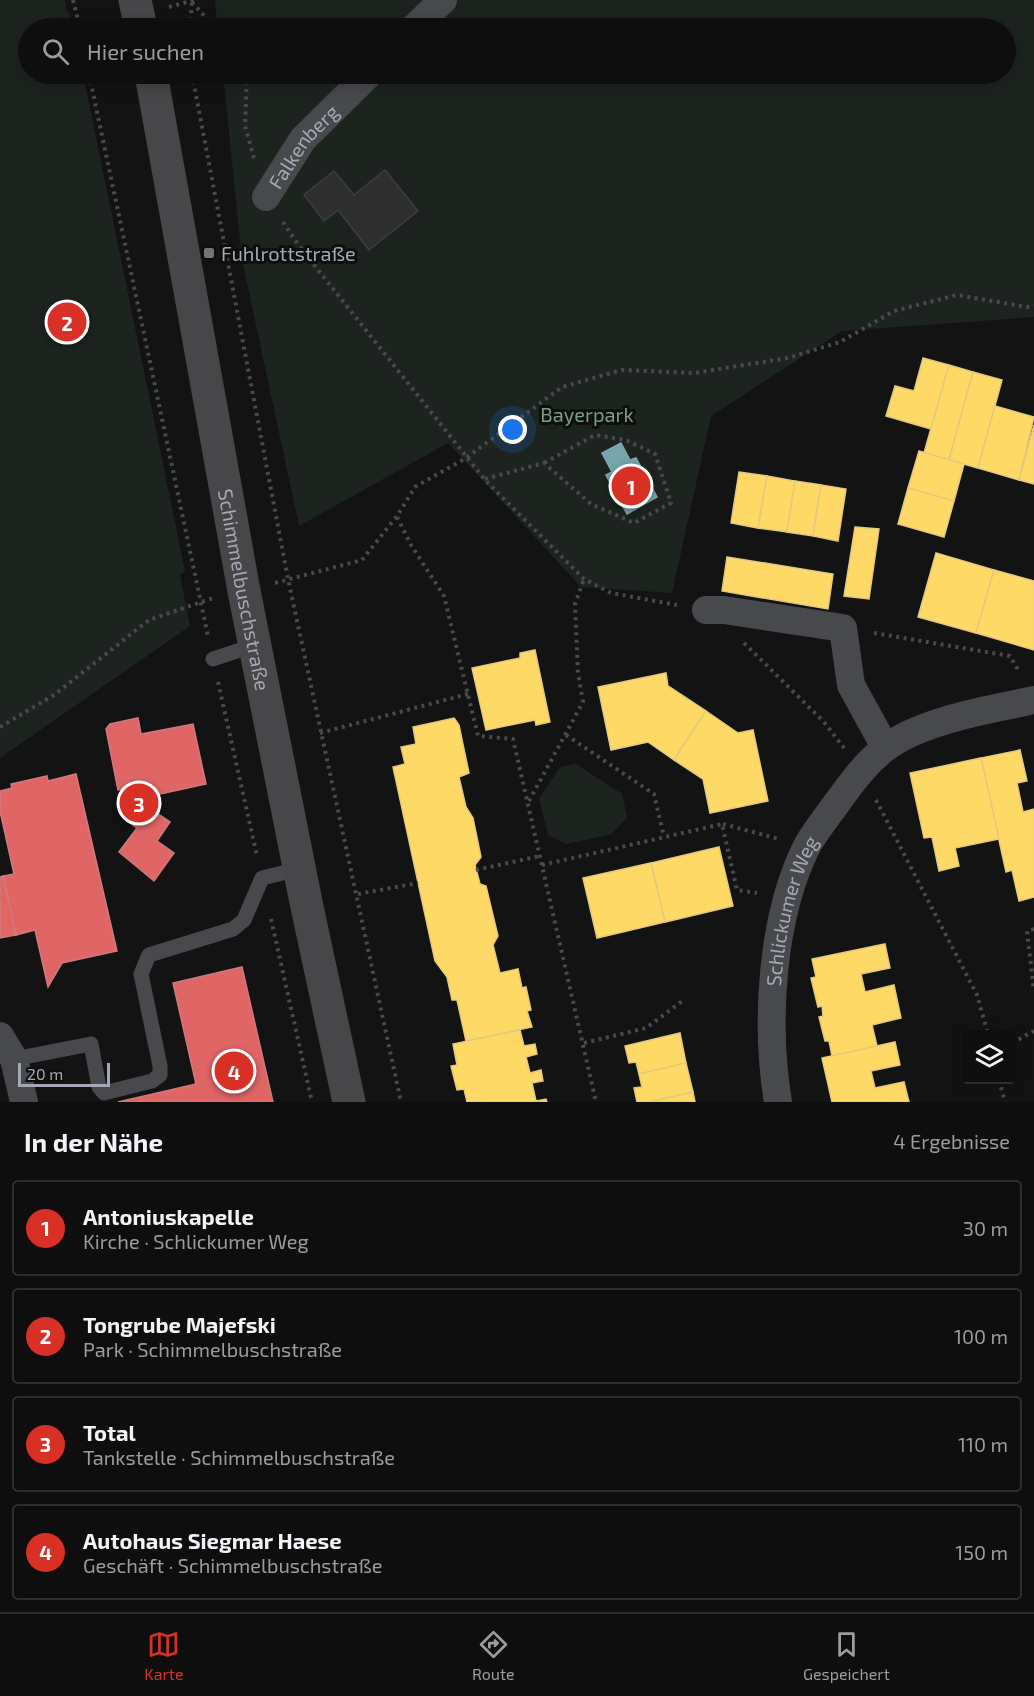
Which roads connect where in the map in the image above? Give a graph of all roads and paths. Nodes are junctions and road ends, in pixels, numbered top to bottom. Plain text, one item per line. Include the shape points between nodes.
1 (74, 0) edge
2 (135, 0) edge
3 (443, 0) edge
4 (192, 1) edge
5 (78, 18) edge
6 (139, 18) edge
7 (190, 18) edge
8 (206, 18) edge
9 (424, 18) edge
10 (91, 84) edge
11 (153, 84) edge
12 (194, 84) edge
13 (247, 84) edge
14 (359, 84) edge
15 (266, 197) junction
16 (1034, 306) edge
17 (466, 458) junction
18 (544, 463) junction
19 (484, 480) junction
20 (397, 516) junction
21 (288, 579) junction
22 (584, 579) junction
23 (244, 591) junction
24 (200, 601) junction
25 (706, 610) joint
26 (843, 628) junction
27 (742, 642) dead end
28 (255, 645) junction
29 (213, 659) junction
30 (1028, 688) edge
31 (468, 694) junction
32 (0, 727) edge
33 (320, 733) junction
34 (566, 735) junction
35 (885, 747) junction
36 (860, 771) junction
37 (528, 801) junction
38 (722, 824) junction
39 (762, 836) dead end
40 (664, 837) junction
41 (540, 856) junction
42 (543, 865) junction
43 (299, 868) junction
44 (476, 870) dead end
45 (262, 878) junction
46 (418, 883) dead end
47 (358, 894) junction
48 (789, 898) junction
49 (1034, 929) edge
50 (1034, 991) edge
51 (685, 999) dead end
52 (987, 1030) edge
53 (1034, 1031) edge
54 (1016, 1040) edge
55 (584, 1042) junction
56 (7, 1048) edge
57 (1000, 1084) edge
58 (24, 1102) edge
59 (312, 1102) edge
60 (349, 1102) edge
61 (401, 1102) edge
62 (596, 1102) edge
63 (778, 1102) edge
64 (1005, 1102) edge

1 - 5 path
2 - 6 main road
3 - 9 street
4 - 7 path
4 - 8 path
10 - 24 path
11 - 23 main road, Schimmelbuschstraße
12 - 21 path
13 - 15 path via 245,126
14 - 15 street, Falkenberg via 303,139
15 - 17 path via 299,246
16 - 17 path via 957,295 894,311 840,342 788,358 694,373 622,370 562,387
17 - 19 path
17 - 20 path via 415,487
18 - 18 path via 591,504 634,522 671,503 655,454 626,440 595,435
18 - 19 path
19 - 22 path
20 - 21 path via 362,560
20 - 31 path via 444,596
21 - 23 path
21 - 33 path
22 - 25 path via 610,593
22 - 34 path via 575,604 583,702
23 - 28 main road, Schimmelbuschstraße
24 - 29 path
24 - 32 path via 149,620 54,694
25 - 26 street
26 - 30 path via 1010,656
26 - 35 street via 851,685
27 - 36 path via 824,722
28 - 29 lane
28 - 43 main road, Schimmelbuschstraße
29 - 45 path
30 - 35 street, Schlickumer Weg via 940,721
31 - 33 path
31 - 37 path via 478,736 513,739
33 - 47 path
34 - 37 path
34 - 40 path via 654,794
35 - 36 street, Schlickumer Weg
36 - 48 street, Schlickumer Weg via 808,845
36 - 52 path via 977,995
37 - 41 path
38 - 39 path
38 - 40 path
38 - 48 path via 737,890
40 - 42 path
41 - 42 path
41 - 44 path
42 - 55 path
43 - 45 lane
43 - 60 main road, Schimmelbuschstraße
45 - 56 lane via 243,920 234,929 149,955 141,974 160,1066 160,1075 153,1081 104,1093 99,1087 91,1044
45 - 59 path
46 - 47 path
47 - 61 path
48 - 63 street, Schlickumer Weg via 772,979
49 - 50 path via 1027,931
51 - 55 path via 646,1028
53 - 54 path
55 - 62 path
56 - 58 street
57 - 64 path

